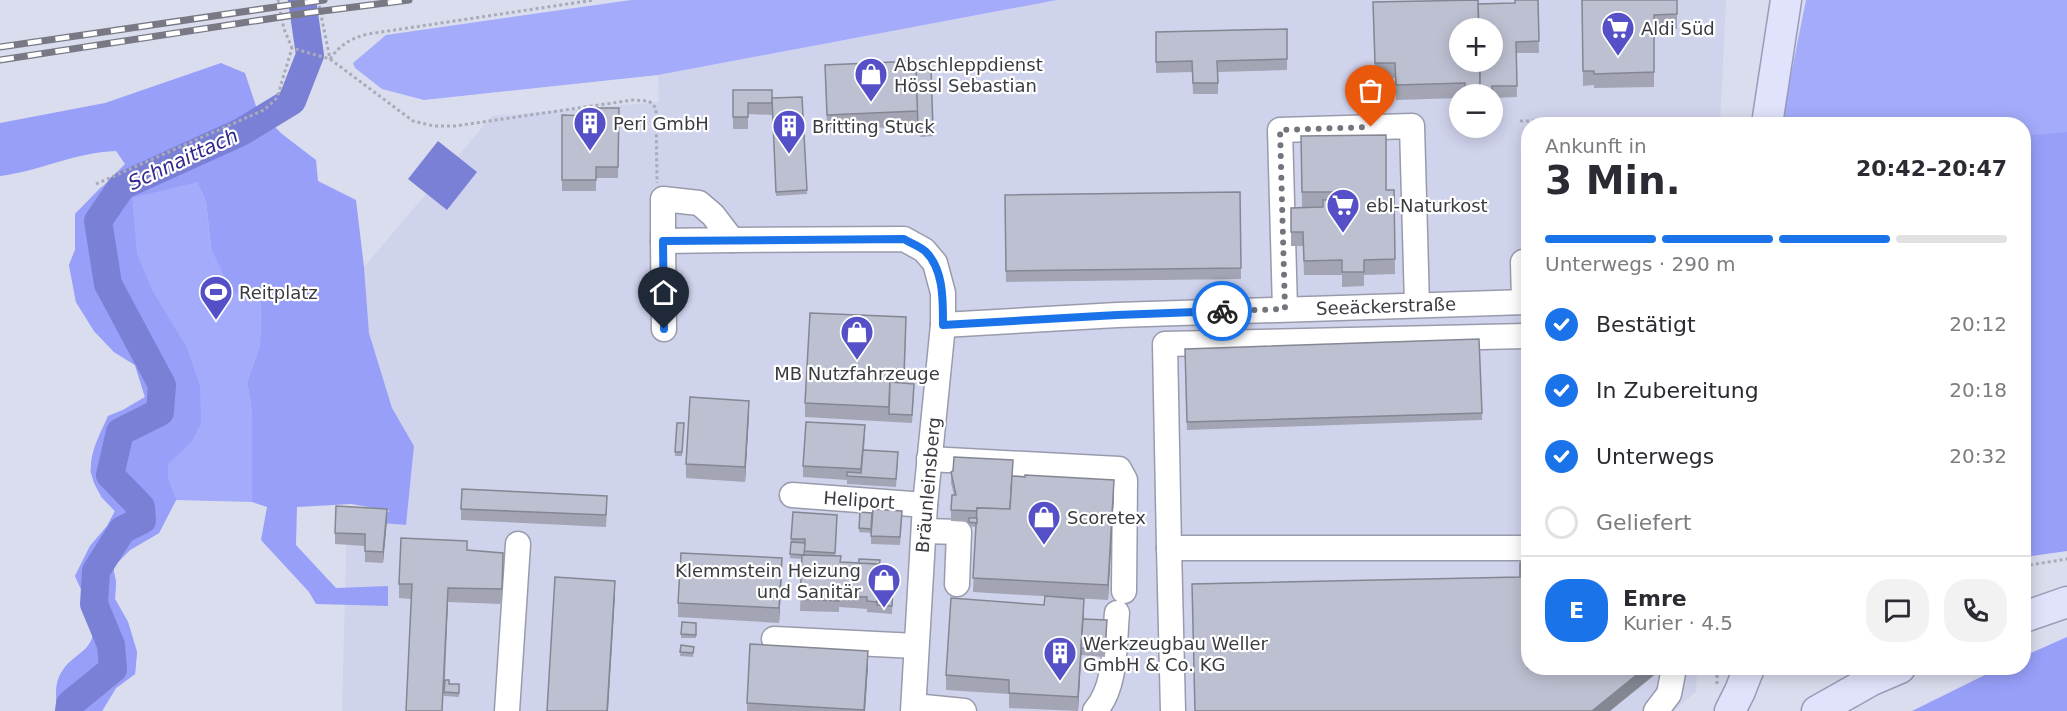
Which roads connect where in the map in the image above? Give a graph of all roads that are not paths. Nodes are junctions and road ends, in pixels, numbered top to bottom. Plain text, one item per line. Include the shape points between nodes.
1 (1786, 0) edge
2 (1768, 117) edge
3 (732, 240) junction
4 (663, 241) junction
5 (1521, 302) edge
6 (1417, 305) junction
7 (1285, 309) junction
8 (943, 325) junction
9 (664, 329) dead end
10 (1521, 336) edge
11 (929, 459) junction
12 (792, 495) dead end
13 (925, 505) junction
14 (924, 531) junction
15 (518, 544) dead end
16 (1169, 548) junction
17 (1521, 548) edge
18 (957, 584) dead end
19 (2067, 589) edge
20 (2031, 597) edge
21 (2067, 602) edge
22 (2031, 614) edge
23 (774, 639) dead end
24 (916, 646) junction
25 (1673, 675) edge
26 (1746, 675) edge
27 (1884, 675) edge
28 (1872, 680) junction
29 (914, 709) edge
30 (507, 711) edge
31 (964, 711) edge
32 (1095, 711) edge
33 (1173, 711) edge
34 (1656, 711) edge
35 (1730, 711) edge
36 (1818, 711) edge
37 (1829, 711) edge

1 - 2 main road
3 - 4 street
3 - 4 street via 699,203 663,200
3 - 8 street via 904,239 924,250 935,263 943,293
4 - 9 street
5 - 6 street, Seeäckerstraße
6 - 7 street, Seeäckerstraße
6 - 7 street via 1412,126 1281,122
7 - 8 street, Seeäckerstraße
8 - 11 street, Bräunleinsberg
10 - 16 street via 1165,344
11 - 13 street, Bräunleinsberg
11 - 32 street via 1119,469 1125,480 1120,602 1110,680
12 - 13 street, Heliport
13 - 14 street, Bräunleinsberg
14 - 18 street via 959,532
14 - 24 street, Bräunleinsberg
15 - 30 street
16 - 17 street
16 - 33 street
19 - 20 main road
21 - 22 main road
23 - 24 street
24 - 29 street, Bräunleinsberg
25 - 34 street via 1669,694
26 - 35 main road
27 - 28 main road
28 - 36 main road
28 - 37 main road
29 - 31 street

